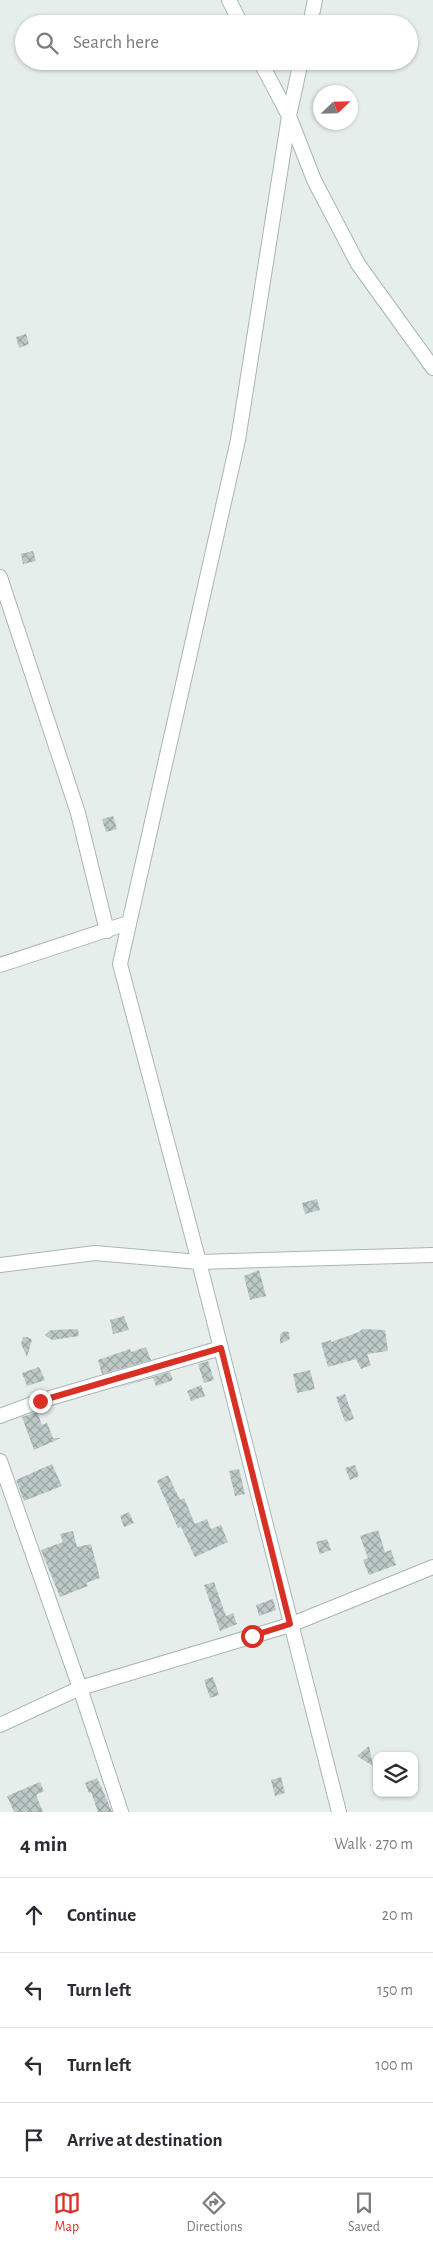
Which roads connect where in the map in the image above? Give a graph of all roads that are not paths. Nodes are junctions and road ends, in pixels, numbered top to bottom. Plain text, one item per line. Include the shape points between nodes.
1 (229, 0) edge
2 (315, 0) edge
3 (236, 15) edge
4 (312, 15) edge
5 (265, 70) edge
6 (299, 70) edge
7 (289, 116) junction
8 (433, 368) edge
9 (0, 577) edge
10 (128, 923) junction
11 (107, 931) junction
12 (0, 965) edge
13 (433, 1255) edge
14 (200, 1262) junction
15 (0, 1265) edge
16 (221, 1348) junction
17 (0, 1416) edge
18 (0, 1461) edge
19 (433, 1567) edge
20 (290, 1624) junction
21 (80, 1688) junction
22 (0, 1725) edge
23 (121, 1812) edge
24 (339, 1812) edge

1 - 3 street
2 - 4 street
5 - 7 street
6 - 7 street
7 - 8 street via 314,180 358,264
7 - 10 street via 238,440
9 - 11 street via 78,814
10 - 11 street
10 - 14 street via 120,964
11 - 12 street
13 - 14 street
14 - 15 street via 95,1253
14 - 16 street
16 - 17 street via 49,1398
16 - 20 street
18 - 21 street
19 - 20 street
20 - 21 street
20 - 24 street
21 - 22 street
21 - 23 street

